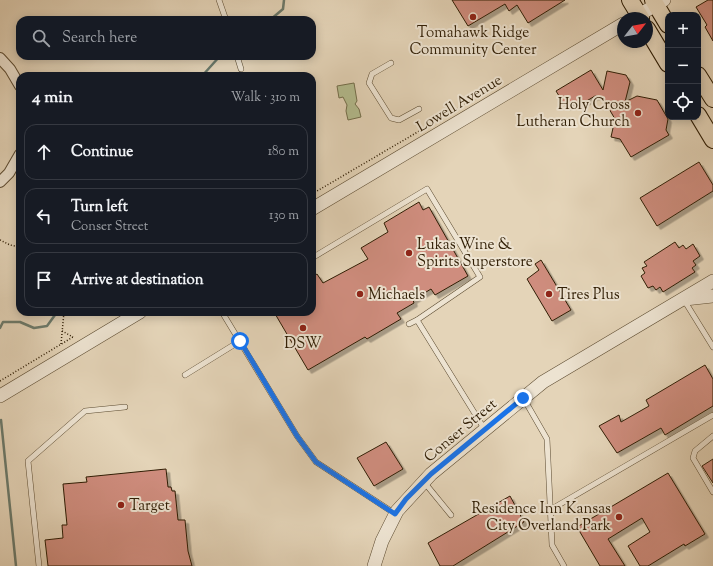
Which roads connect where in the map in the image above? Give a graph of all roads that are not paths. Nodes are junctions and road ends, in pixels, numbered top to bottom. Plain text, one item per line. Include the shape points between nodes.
1 (219, 0) edge
2 (630, 0) edge
3 (658, 2) edge
4 (636, 12) edge
5 (645, 12) edge
6 (225, 16) edge
7 (665, 18) edge
8 (617, 28) edge
9 (653, 39) edge
10 (0, 58) edge
11 (665, 59) edge
12 (239, 60) edge
13 (391, 63) dead end
14 (242, 69) dead end
15 (16, 79) edge
16 (701, 79) edge
17 (713, 99) edge
18 (419, 109) dead end
19 (701, 120) edge
20 (713, 140) edge
21 (16, 161) edge
22 (0, 182) edge
23 (316, 208) edge
24 (316, 256) edge
25 (713, 281) edge
26 (713, 296) edge
27 (683, 299) junction
28 (133, 316) edge
29 (224, 316) edge
30 (417, 320) junction
31 (409, 324) dead end
32 (240, 341) junction
33 (713, 347) edge
34 (184, 375) dead end
35 (0, 396) edge
36 (523, 398) junction
37 (125, 407) dead end
38 (713, 415) edge
39 (485, 430) junction
40 (713, 436) edge
41 (423, 481) junction
42 (713, 492) edge
43 (550, 510) junction
44 (395, 514) junction
45 (451, 516) dead end
46 (39, 566) edge
47 (374, 566) edge
48 (564, 566) edge

1 - 6 lane
2 - 4 main road
3 - 5 street
3 - 7 main road
8 - 23 street, Lowell Avenue
9 - 11 main road
10 - 15 street
12 - 14 lane
13 - 18 lane via 372,74 369,83 391,118 399,120
16 - 17 main road
19 - 20 main road
21 - 22 street
24 - 30 lane via 428,189 480,277
25 - 27 street, Conser Street
26 - 27 street, Conser Street
27 - 33 lane
27 - 36 street, Conser Street via 563,370
28 - 35 street
29 - 32 lane
30 - 31 lane
30 - 39 lane
32 - 34 lane
32 - 44 lane via 297,436 316,462
36 - 39 street, Conser Street
36 - 43 lane via 547,439
37 - 46 lane via 85,411 28,461
38 - 43 lane
39 - 41 street, Conser Street
40 - 42 lane via 695,451 693,458
41 - 44 street, Conser Street
41 - 45 lane
43 - 48 lane via 552,545
44 - 47 street, Conser Street

